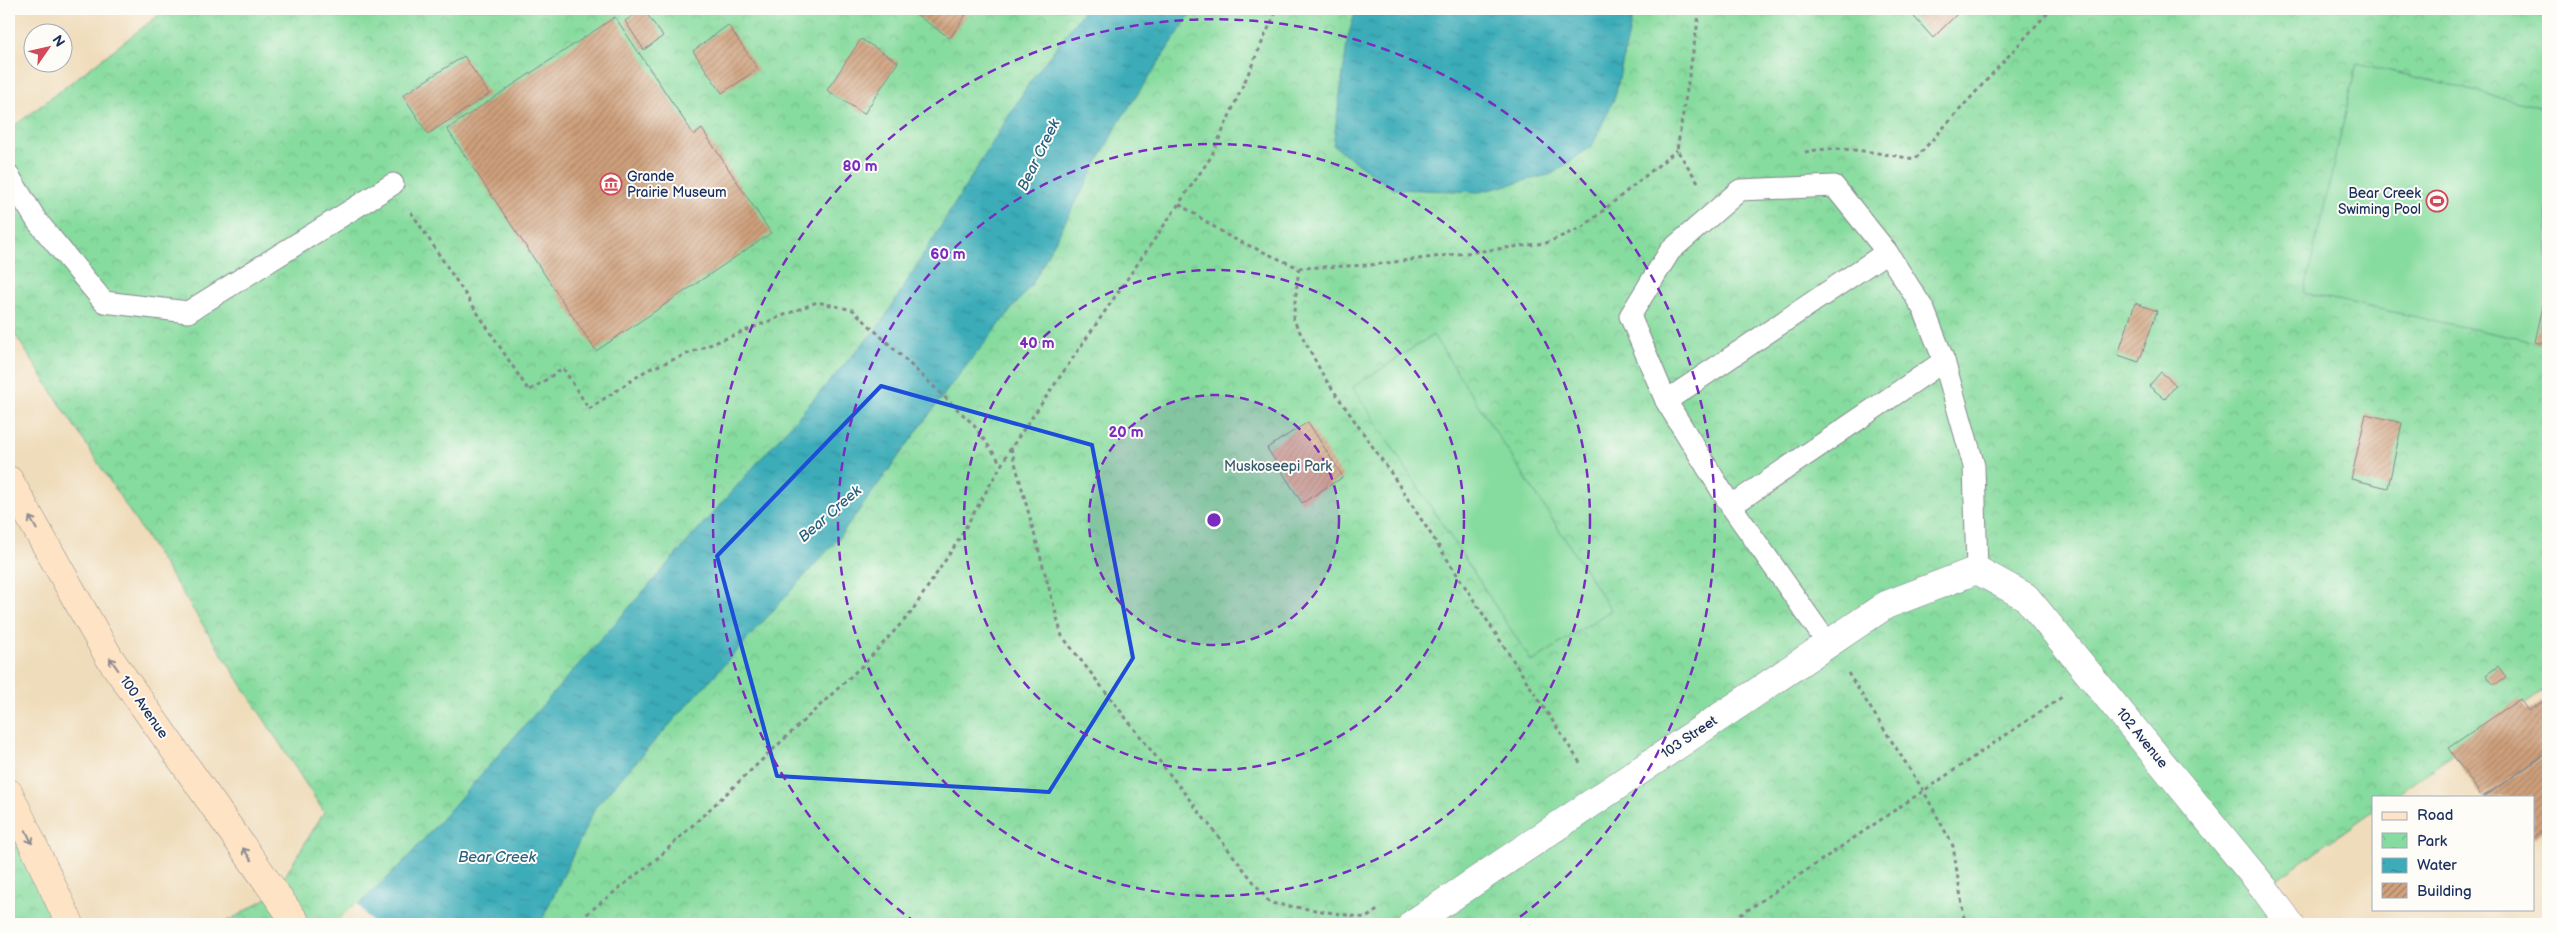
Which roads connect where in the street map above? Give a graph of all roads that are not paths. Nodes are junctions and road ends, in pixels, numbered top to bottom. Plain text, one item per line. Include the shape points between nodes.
1 (9, 176) edge
2 (393, 184) road end
3 (1887, 252) junction
4 (1944, 361) junction
5 (1666, 401) junction
6 (9, 480) edge
7 (1731, 506) junction
8 (1977, 570) junction
9 (1828, 644) junction
10 (9, 793) edge
11 (70, 924) edge
12 (296, 924) edge
13 (1412, 924) edge
14 (2290, 924) edge

1 - 2 lane via 37,221 104,302 188,312
3 - 4 lane via 1924,310
3 - 5 lane
3 - 5 lane via 1834,186 1740,190 1670,251 1630,316
4 - 7 lane
4 - 8 lane via 1974,466
5 - 7 lane
12 -> 6 main road, 100 Avenue via 109,657
7 - 9 lane
8 - 9 street, 103 Street via 1886,605
8 - 14 street, 102 Avenue via 2026,597
9 - 13 street, 103 Street
10 -> 11 main road

